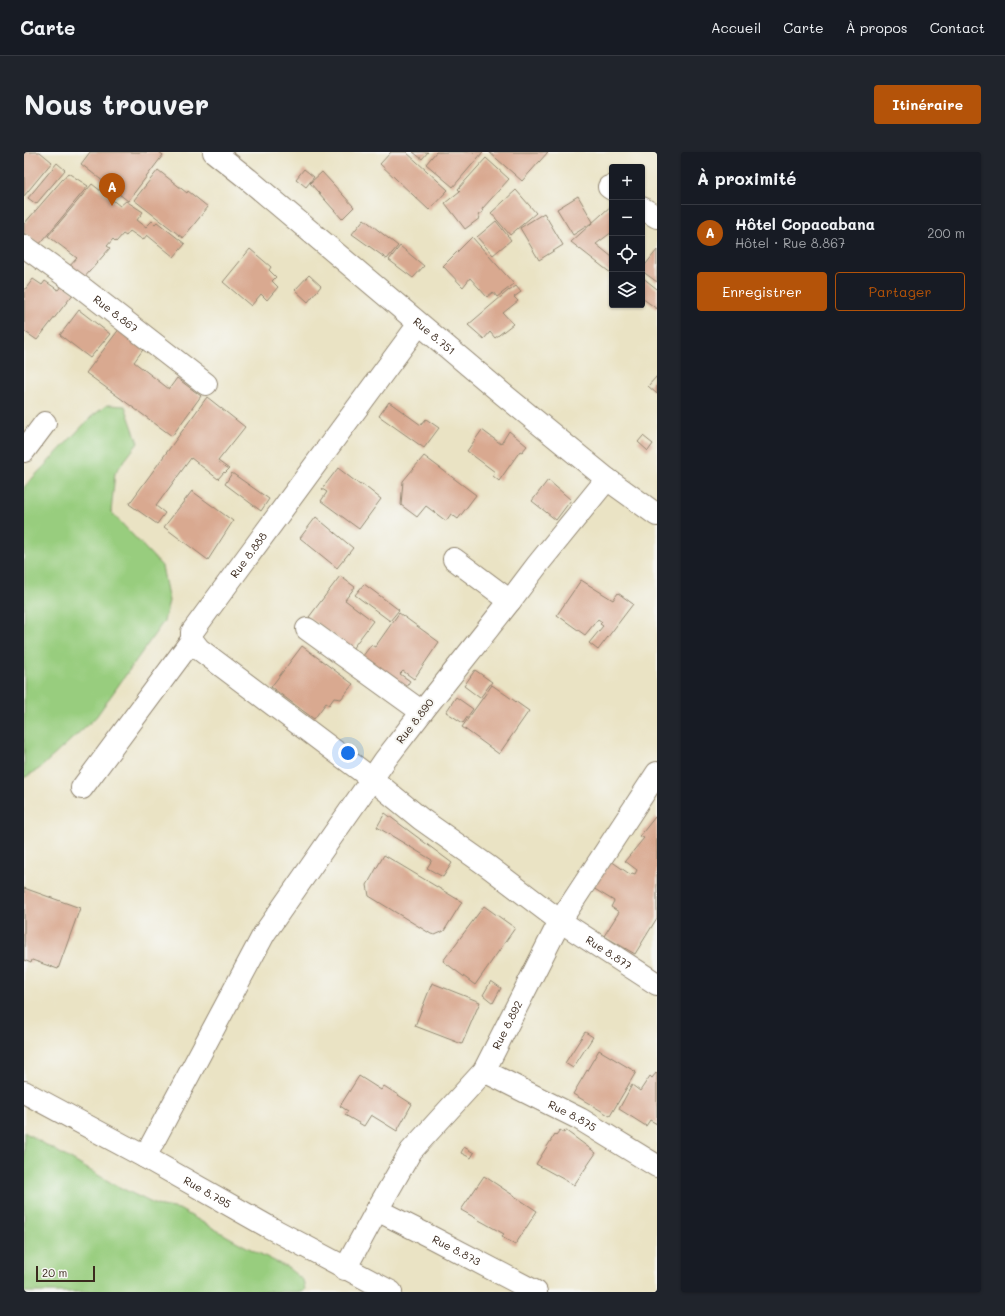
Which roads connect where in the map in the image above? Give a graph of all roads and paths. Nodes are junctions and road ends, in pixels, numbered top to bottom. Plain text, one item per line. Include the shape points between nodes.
1 (214, 152) edge
2 (645, 210) edge
3 (657, 217) edge
4 (24, 246) edge
5 (419, 324) junction
6 (206, 384) dead end
7 (45, 423) dead end
8 (24, 451) edge
9 (607, 479) junction
10 (657, 515) edge
11 (454, 560) dead end
12 (510, 602) junction
13 (307, 629) dead end
14 (192, 640) junction
15 (422, 712) junction
16 (372, 779) junction
17 (655, 782) edge
18 (82, 788) dead end
19 (560, 921) junction
20 (657, 984) edge
21 (484, 1071) junction
22 (24, 1092) edge
23 (145, 1157) junction
24 (657, 1166) edge
25 (377, 1210) junction
26 (345, 1269) junction
27 (391, 1292) edge
28 (536, 1292) edge

1 - 5 main road, Rue 8.751
2 - 3 main road
4 - 6 main road, Rue 8.867
5 - 9 main road, Rue 8.751
5 - 14 main road, Rue 8.888 via 192,632
7 - 8 main road
9 - 10 main road, Rue 8.751
9 - 12 main road, Rue 8.890
11 - 12 main road
12 - 15 main road, Rue 8.890
13 - 15 main road
14 - 16 main road via 198,649
14 - 18 main road, Rue 8.888
15 - 16 main road, Rue 8.890
16 - 19 main road via 421,819
16 - 23 main road, Rue 8.890 via 264,934
17 - 19 main road, Rue 8.892
19 - 20 main road, Rue 8.877
19 - 21 main road, Rue 8.892
21 - 24 main road, Rue 8.875 via 580,1119
21 - 25 main road, Rue 8.892 via 411,1151
22 - 23 main road, Rue 8.795
23 - 26 main road, Rue 8.795
25 - 26 main road, Rue 8.892
25 - 28 main road, Rue 8.873
26 - 27 main road, Rue 8.795

